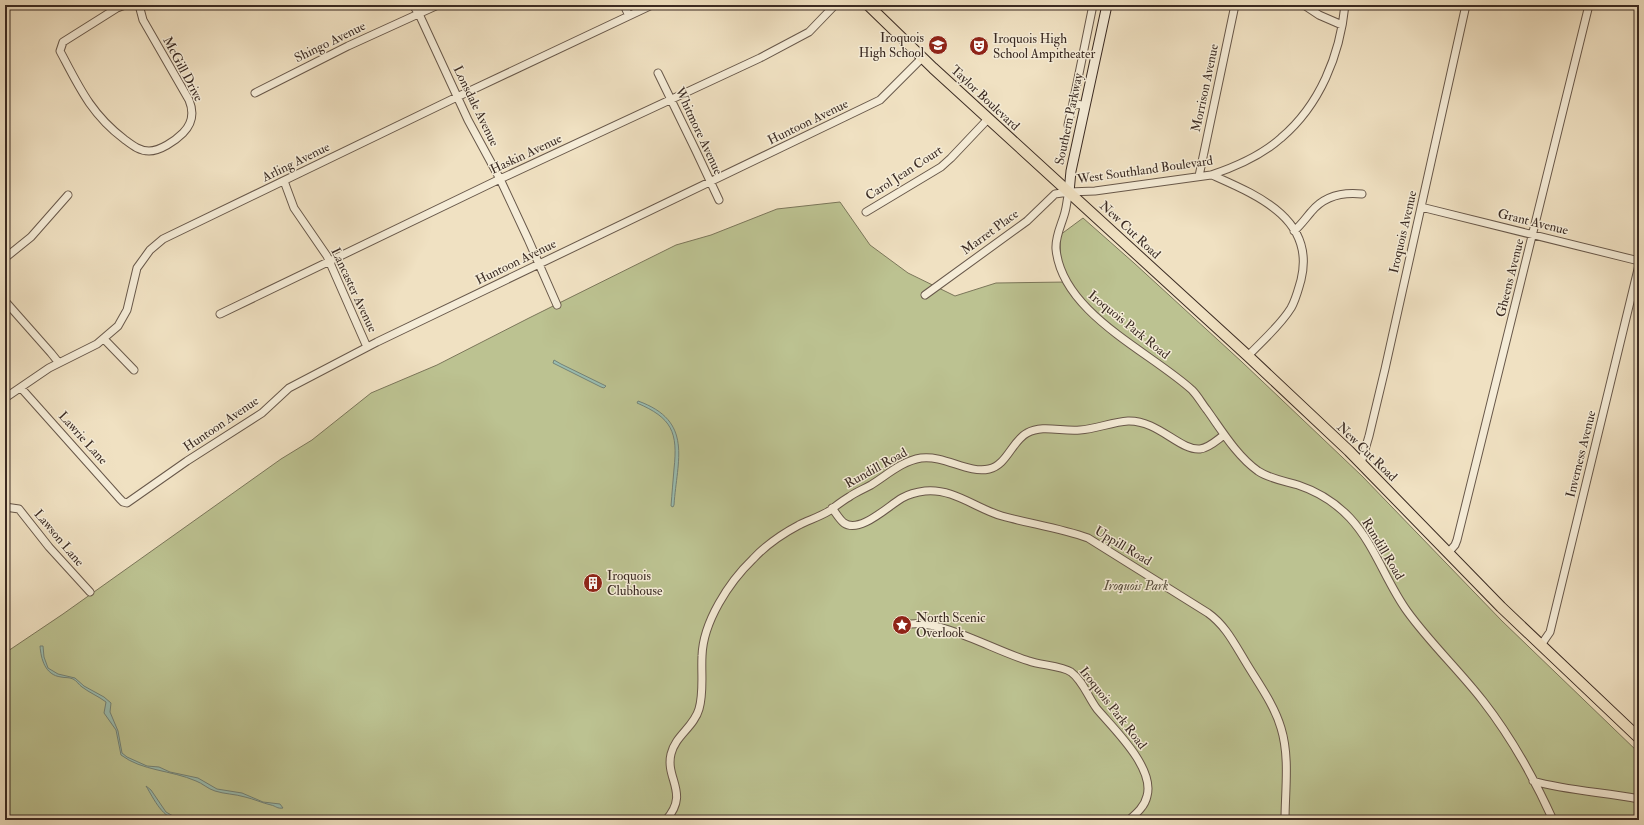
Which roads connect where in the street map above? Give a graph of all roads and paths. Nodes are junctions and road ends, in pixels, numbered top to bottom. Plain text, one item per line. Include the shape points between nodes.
1 (125, 5) edge
2 (139, 5) edge
3 (413, 5) edge
4 (438, 5) edge
5 (624, 5) edge
6 (652, 5) edge
7 (835, 5) edge
8 (868, 5) edge
9 (1093, 5) edge
10 (1107, 5) edge
11 (1235, 5) edge
12 (1304, 5) edge
13 (1345, 5) edge
14 (1466, 5) edge
15 (1589, 5) edge
16 (419, 14) junction
17 (629, 16) junction
18 (1342, 25) junction
19 (922, 58) junction
20 (658, 73) dead end
21 (255, 93) dead end
22 (457, 97) junction
23 (670, 98) junction
24 (1073, 103) junction
25 (1085, 106) junction
26 (988, 119) junction
27 (1068, 125) dead end
28 (1212, 175) junction
29 (1199, 176) junction
30 (500, 179) junction
31 (284, 181) junction
32 (710, 182) junction
33 (1069, 192) junction
34 (1362, 194) dead end
35 (68, 195) dead end
36 (718, 200) dead end
37 (1421, 207) junction
38 (866, 212) dead end
39 (1294, 231) junction
40 (1533, 234) junction
41 (5, 258) edge
42 (329, 261) junction
43 (1639, 261) edge
44 (539, 264) junction
45 (1639, 265) edge
46 (925, 295) dead end
47 (5, 301) edge
48 (557, 305) dead end
49 (220, 314) dead end
50 (104, 339) junction
51 (367, 347) junction
52 (1248, 356) junction
53 (58, 363) junction
54 (134, 370) dead end
55 (21, 388) junction
56 (5, 398) edge
57 (1224, 435) junction
58 (1361, 463) junction
59 (127, 503) joint
60 (5, 507) edge
61 (832, 508) junction
62 (1448, 553) junction
63 (90, 592) dead end
64 (911, 624) dead end
65 (1541, 645) junction
66 (1639, 738) edge
67 (1534, 781) junction
68 (1639, 799) edge
69 (666, 820) edge
70 (1129, 820) edge
71 (1285, 820) edge
72 (1553, 820) edge

1 - 2 street, McGill Drive via 63,42 60,52 93,110 112,130 137,148 147,151 155,150 180,137 190,125 192,107 143,20
3 - 16 street, Lonsdale Avenue
4 - 16 street, Shingo Avenue
5 - 17 street
6 - 17 street, Arling Avenue
7 - 23 street, Haskin Avenue via 809,32 760,58
8 - 19 main road, Taylor Boulevard
9 - 24 street
10 - 25 main road, Southern Parkway
11 - 29 street, Morrison Avenue
12 - 18 street
13 - 18 street, West Southland Boulevard
14 - 37 street, Iroquois Avenue
15 - 40 street, Gheens Avenue
16 - 21 street, Shingo Avenue
16 - 22 street, Lonsdale Avenue
17 - 22 street, Arling Avenue
18 - 28 street, West Southland Boulevard via 1326,80 1314,101 1298,120 1282,138 1264,150
19 - 26 main road, Taylor Boulevard
19 - 32 street, Huntoon Avenue via 880,100
20 - 23 street, Whitmore Avenue
22 - 30 street, Lonsdale Avenue
22 - 31 street, Arling Avenue
23 - 30 street, Haskin Avenue
23 - 32 street, Whitmore Avenue
24 - 25 street
24 - 27 street
25 - 33 main road, Southern Parkway
26 - 33 main road, Taylor Boulevard
26 - 38 street, Carol Jean Court via 941,167
28 - 29 street, West Southland Boulevard
28 - 39 street via 1264,199 1286,217
29 - 33 street, West Southland Boulevard via 1095,191
30 - 42 street, Haskin Avenue
30 - 44 street, Lonsdale Avenue
31 - 42 street, Lancaster Avenue via 294,208
31 - 50 street, Arling Avenue via 164,239 150,250 137,268 125,315
32 - 36 street, Whitmore Avenue
32 - 44 street, Huntoon Avenue
33 - 46 street, Marret Place via 1055,194 1027,221
33 - 52 main road, New Cut Road
33 - 57 street, Iroquois Park Road via 1056,246 1061,268 1071,289 1092,313 1193,391
34 - 39 street via 1343,194 1324,200
35 - 41 street via 31,237
37 - 40 street, Grant Avenue
37 - 58 street, Iroquois Avenue via 1386,368
39 - 52 street via 1301,245 1304,263 1297,295 1286,314
40 - 43 street, Grant Avenue
40 - 62 street, Gheens Avenue via 1457,540
42 - 49 street, Haskin Avenue
42 - 51 street, Lancaster Avenue
44 - 48 street, Lonsdale Avenue
44 - 51 street, Huntoon Avenue
45 - 65 street, Inverness Avenue via 1550,632
47 - 53 street
50 - 53 street, Arling Avenue
50 - 54 street
51 - 59 street, Huntoon Avenue via 289,388 262,413
52 - 58 main road, New Cut Road
53 - 55 street, Arling Avenue
55 - 56 street, Arling Avenue
55 - 59 street, Lawrie Lane via 123,502
57 - 61 street, Rundill Road via 1199,450 1187,447 1156,428 1134,421 1082,430 1036,429 1021,436 1000,464 991,469 979,470 934,458 913,460
57 - 67 street, Rundill Road via 1260,472 1323,495 1352,520 1366,539 1402,604 1440,653 1481,699
58 - 62 main road, New Cut Road
60 - 63 street, Lawson Lane via 19,509 49,548
61 - 69 street, Rundill Road via 779,536 753,558 737,576 714,614 702,653 699,711 671,752 670,764 677,794 674,809
61 - 71 street, Uppill Road via 844,523 855,525 863,523 912,493 942,492 1001,516 1088,538 1208,613 1220,622 1227,632 1268,698 1282,730 1285,750
62 - 65 main road, New Cut Road
64 - 70 street, Iroquois Park Road via 934,625 1029,661 1069,671 1076,677 1095,706 1133,752 1145,773 1148,796 1139,811
65 - 66 main road, New Cut Road
67 - 68 street via 1562,789
67 - 72 street, Rundill Road

